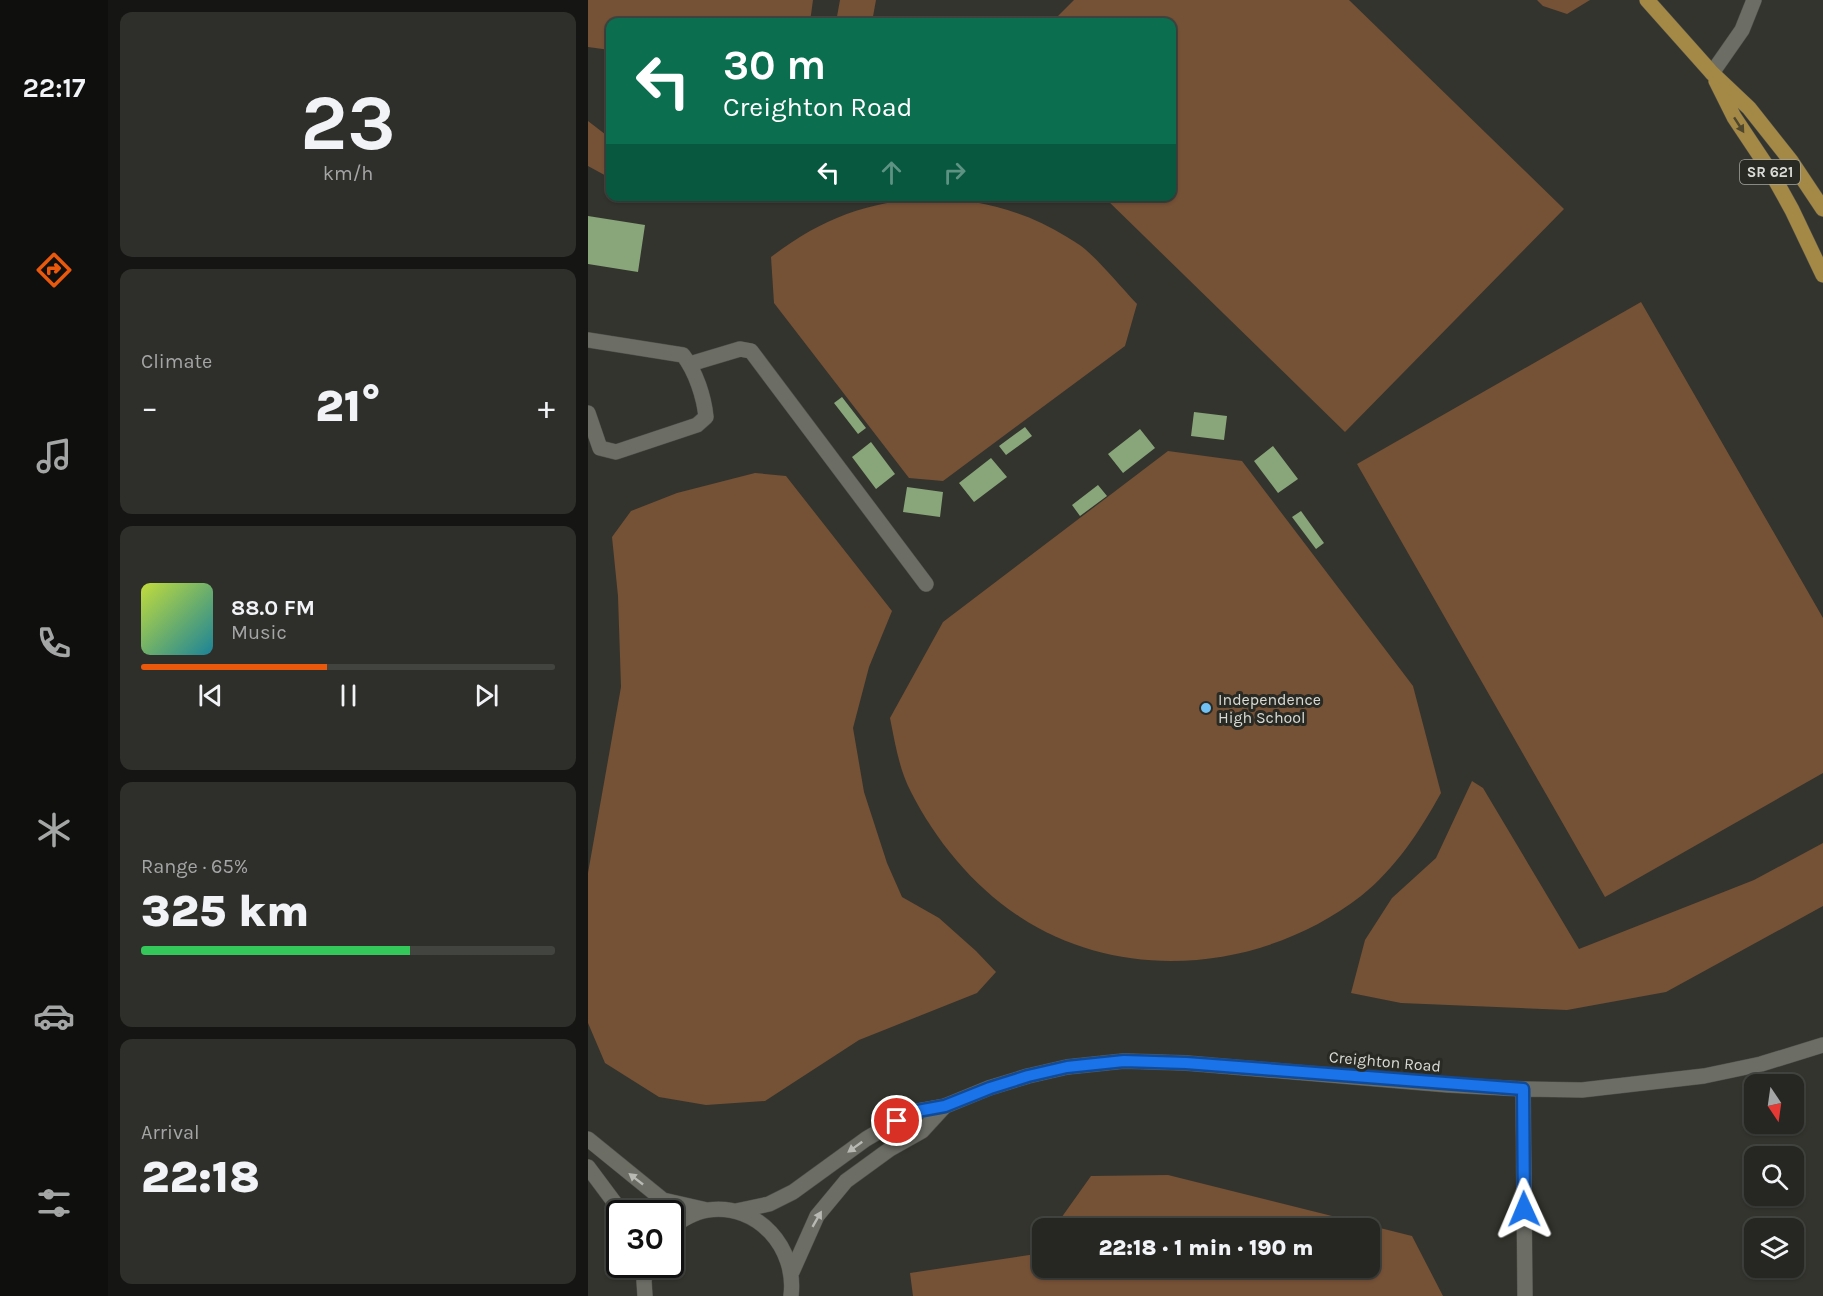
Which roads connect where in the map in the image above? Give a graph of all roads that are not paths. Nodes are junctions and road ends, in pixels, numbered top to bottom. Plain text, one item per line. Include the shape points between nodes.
1 (1647, 0) edge
2 (1754, 0) edge
3 (1712, 73) junction
4 (1823, 209) edge
5 (1823, 275) edge
6 (588, 340) edge
7 (690, 364) junction
8 (588, 413) edge
9 (926, 584) dead end
10 (1823, 1045) edge
11 (1523, 1089) junction
12 (945, 1106) junction
13 (588, 1139) edge
14 (588, 1167) edge
15 (613, 1200) edge
16 (707, 1210) junction
17 (736, 1211) junction
18 (684, 1218) edge
19 (792, 1272) junction
20 (646, 1278) edge
21 (645, 1296) edge
22 (791, 1296) edge
23 (1525, 1296) edge

1 - 3 main road, SR 621
2 - 3 street via 1742,30
3 - 4 main road, SR 621 via 1749,108
3 -> 5 main road, SR 621 via 1734,117 1792,210
6 - 7 street via 683,355
7 - 8 street via 705,405 706,417 697,425 615,452 600,448
7 - 9 street via 740,349 751,351
10 - 11 street, Creighton Road via 1704,1076 1582,1090
11 - 12 street, Creighton Road via 1124,1061 1028,1076
11 - 23 street
12 -> 17 street, Creighton Road via 912,1112 866,1139 793,1192 768,1204
19 -> 12 street, Creighton Road via 817,1216 846,1181 922,1131
16 -> 13 street via 663,1200
14 - 15 street
16 - 17 street, Creighton Road
16 - 18 street, Creighton Road
17 - 19 street, Creighton Road via 773,1233 786,1251
19 - 22 street, Creighton Road
20 - 21 street

